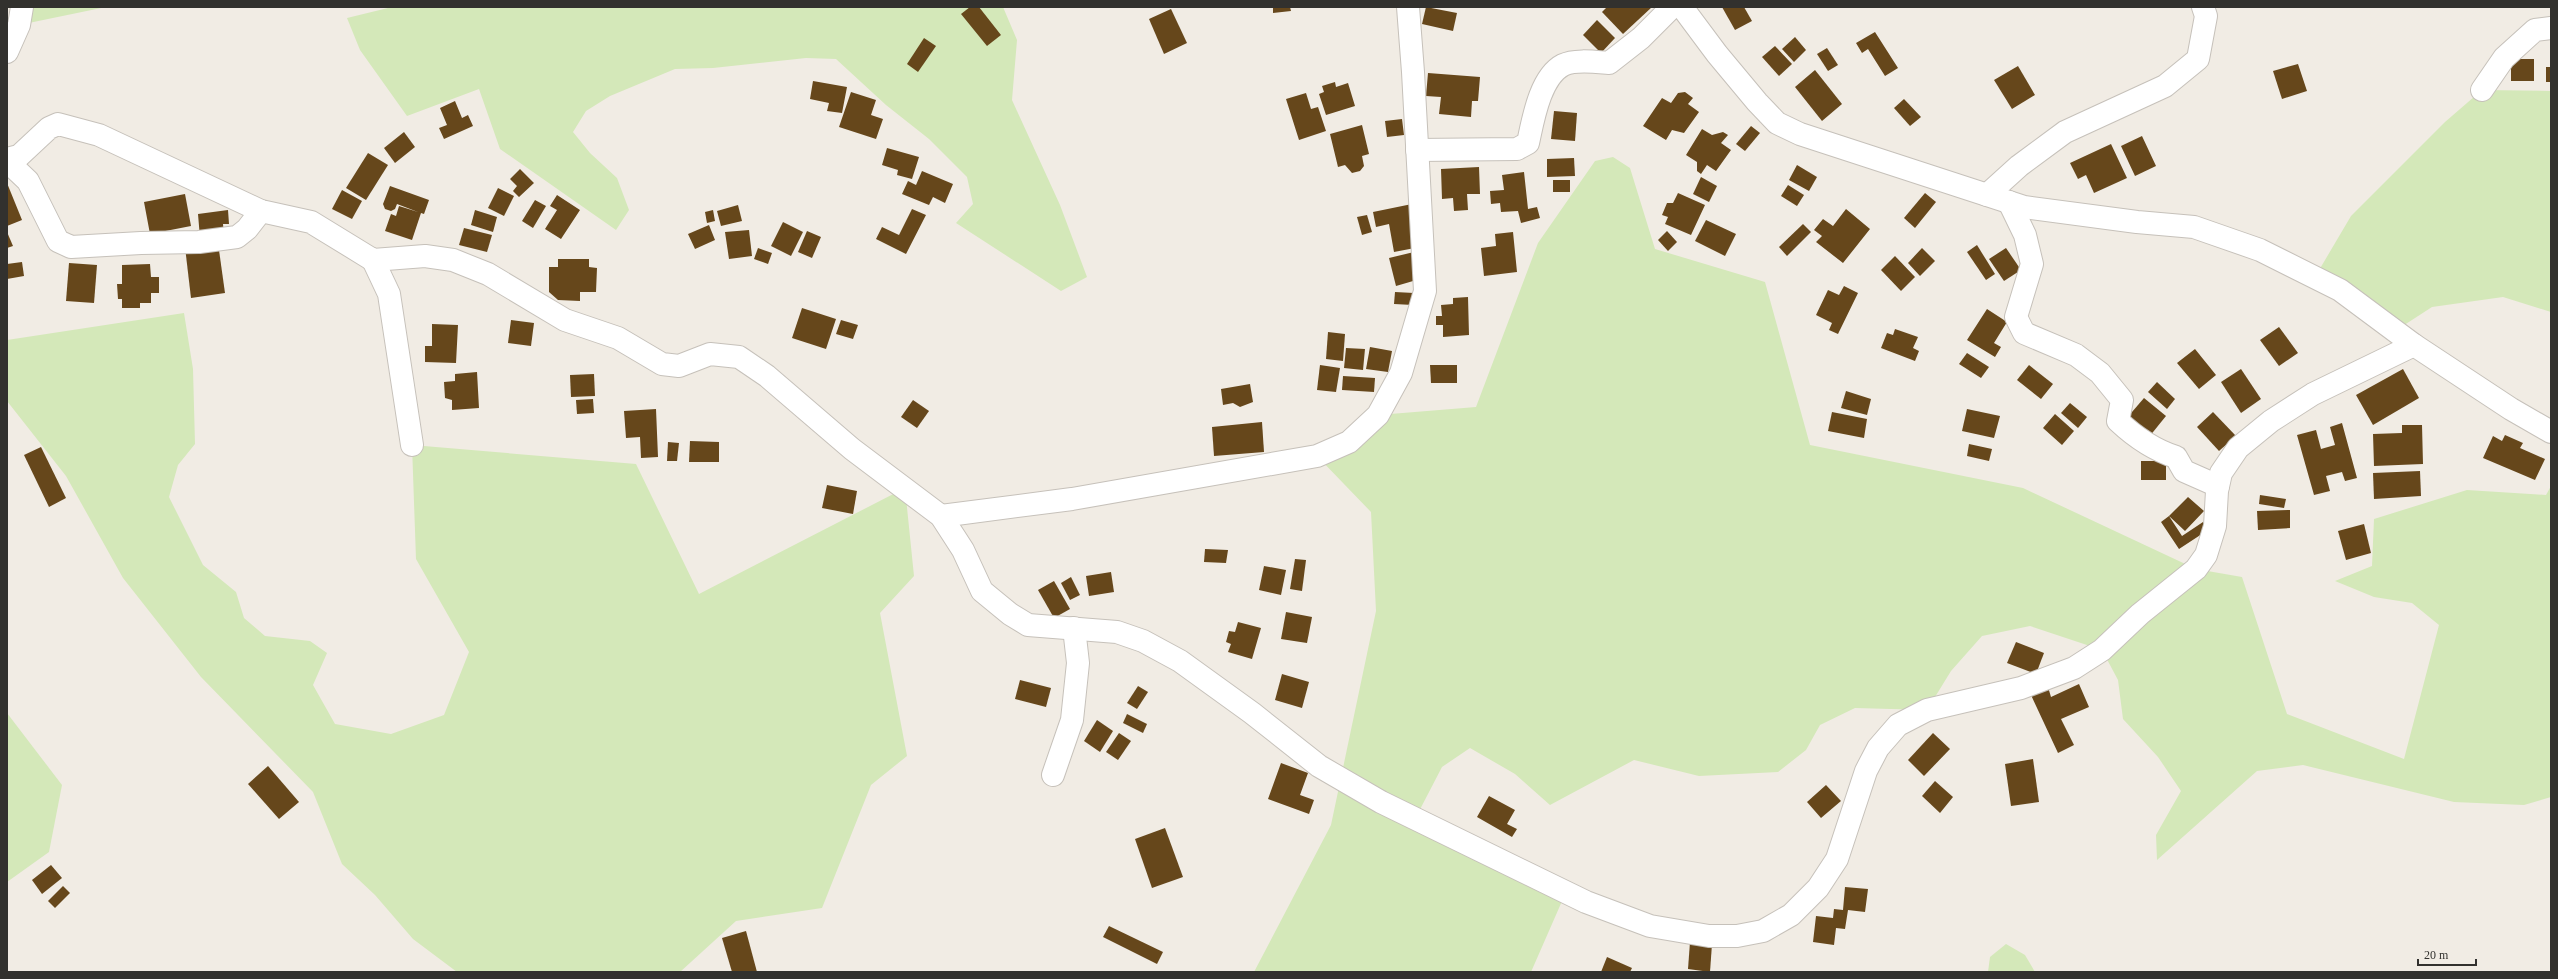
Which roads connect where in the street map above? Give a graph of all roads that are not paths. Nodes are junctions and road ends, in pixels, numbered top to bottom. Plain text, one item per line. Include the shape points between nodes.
1 (22, 7) edge
2 (1408, 7) edge
3 (1672, 7) edge
4 (1682, 7) edge
5 (2204, 7) edge
6 (2551, 28) edge
7 (7, 52) edge
8 (2482, 90) dead end
9 (1417, 150) junction
10 (7, 160) edge
11 (1987, 196) junction
12 (2009, 202) junction
13 (261, 211) junction
14 (373, 260) junction
15 (2414, 345) junction
16 (2551, 432) edge
17 (412, 445) dead end
18 (2218, 486) junction
19 (942, 516) junction
20 (1074, 628) junction
21 (1053, 775) dead end

1 - 7 main road via 19,25
2 - 9 main road
3 - 9 main road via 1641,38 1609,63 1563,65 1551,77 1537,102 1528,142 1517,149
4 - 11 main road via 1717,54 1777,123 1800,134
5 - 11 main road via 2206,16 2198,59 2165,86 2066,132 2019,166
6 - 8 main road via 2536,30 2504,58
9 - 19 main road via 1425,291 1401,373 1378,415 1349,442 1317,456 1268,466 1072,499
10 - 13 main road via 19,156 49,128 58,124 71,126 99,135
10 - 13 main road via 28,181 58,241 71,247 141,242 200,242 237,237
11 - 12 main road
12 - 15 main road via 2032,208 2194,227 2260,250 2340,290
12 - 18 main road via 2025,235 2032,264 2016,316 2024,333 2076,355 2100,373 2122,400 2118,421 2160,452 2176,457 2184,472
13 - 14 main road via 311,222
14 - 17 main road via 389,294
14 - 19 main road via 425,256 453,260 488,274 565,320 618,338 662,364 679,366 710,354 738,357 767,376 852,449
15 - 16 main road
15 - 18 main road via 2313,394 2271,421 2238,448 2221,474
18 - 20 main road via 2215,526 2206,555 2196,569 2140,614 2102,650 2074,668 2014,690 1927,710 1898,725 1878,748 1866,771 1837,860 1818,888 1791,915 1763,931 1737,936 1709,936 1650,926 1586,902 1380,802 1319,766 1180,661 1143,641 1117,632
19 - 20 main road via 963,550 982,591 1028,625
20 - 21 main road via 1078,662 1072,720

